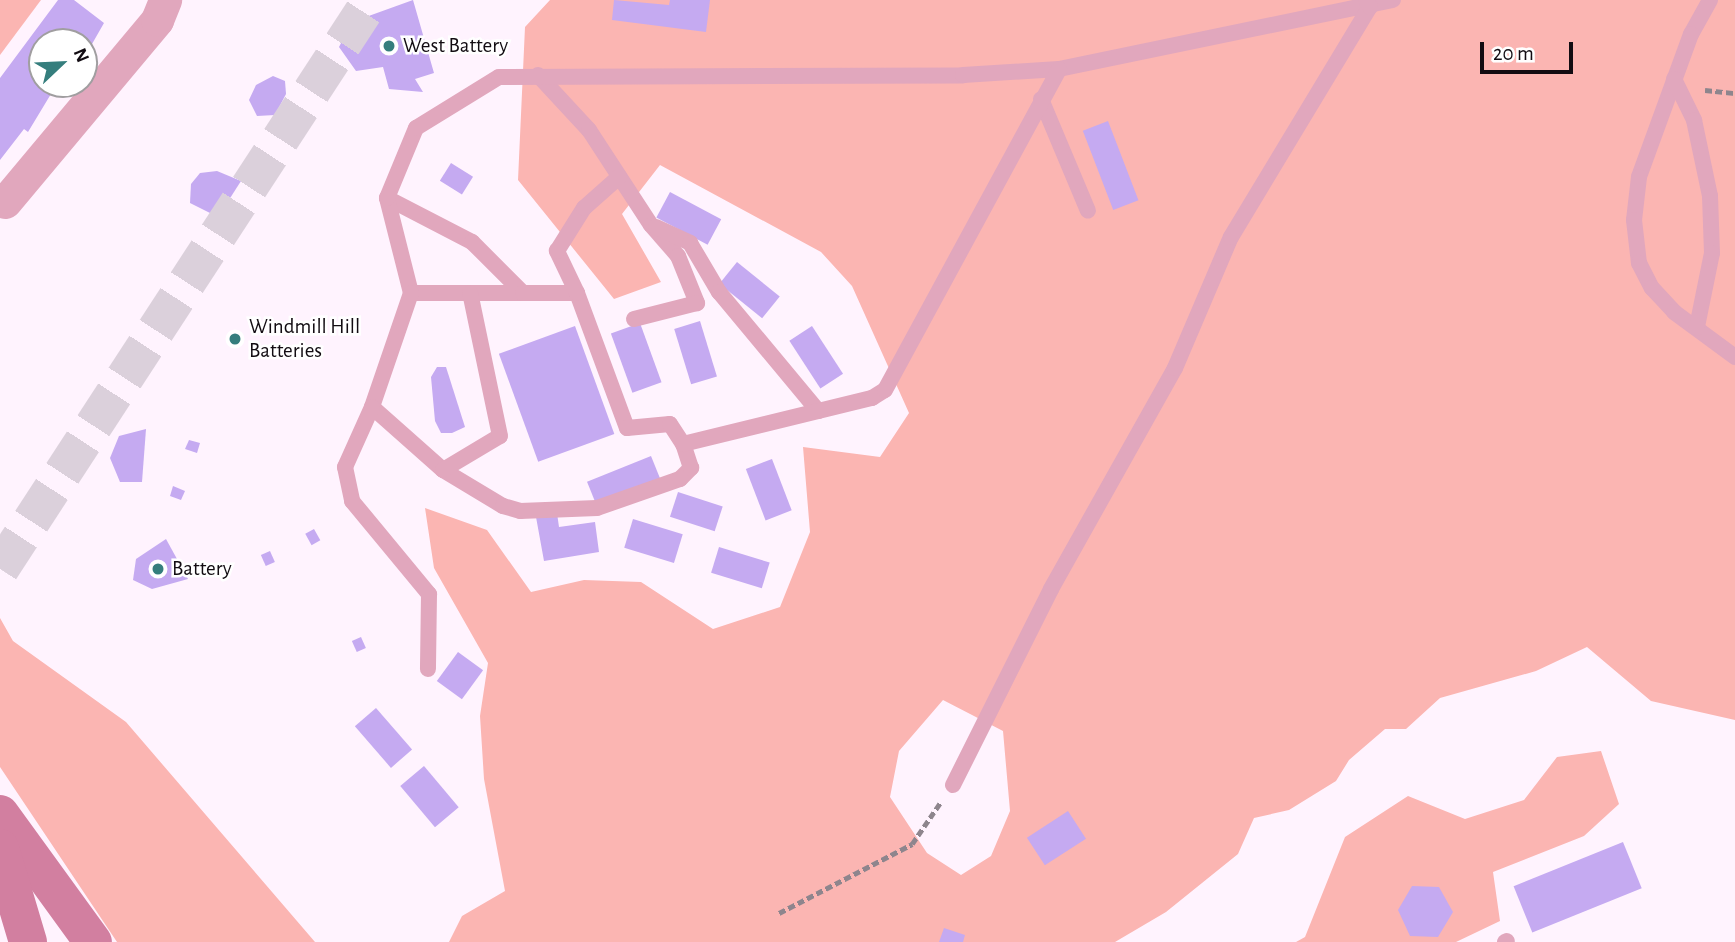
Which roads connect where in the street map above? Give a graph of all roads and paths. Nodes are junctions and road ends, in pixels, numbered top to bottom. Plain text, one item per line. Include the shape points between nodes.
1 (165, 0) edge
2 (1393, 0) edge
3 (1710, 0) edge
4 (1368, 3) edge
5 (1059, 69) junction
6 (538, 75) junction
7 (1674, 79) junction
8 (1041, 99) junction
9 (619, 177) junction
10 (387, 198) junction
11 (5, 202) dead end
12 (1088, 211) dead end
13 (651, 225) junction
14 (719, 292) junction
15 (411, 293) junction
16 (470, 293) junction
17 (523, 293) junction
18 (577, 293) junction
19 (697, 303) junction
20 (634, 320) dead end
21 (1697, 327) junction
22 (1735, 357) edge
23 (372, 407) junction
24 (818, 411) junction
25 (683, 444) junction
26 (443, 470) junction
27 (428, 669) dead end
28 (953, 785) joint
29 (0, 814) edge
30 (0, 848) edge
31 (779, 913) dead end
32 (28, 942) edge
33 (93, 942) edge

1 - 11 street via 158,20
2 - 4 lane
3 - 7 lane
4 - 5 lane
4 - 28 lane via 1231,236 1175,368 1051,589
5 - 6 lane via 963,75
5 - 8 lane
6 - 9 lane via 589,130
6 - 10 lane via 499,77 416,128
7 - 21 lane via 1694,120 1710,196 1712,253
7 - 21 lane via 1639,177 1634,220 1639,263 1652,288 1674,312
8 - 12 lane
8 - 24 lane via 885,390
9 - 13 lane
9 - 18 lane via 584,208 557,251
10 - 15 lane
10 - 17 lane via 472,242
13 - 14 lane via 690,243
13 - 19 lane via 678,256
14 - 19 lane
14 - 24 lane
15 - 16 lane
15 - 23 lane
16 - 17 lane
16 - 26 lane via 500,436
17 - 18 lane
18 - 25 lane via 626,428 670,424
19 - 20 lane
21 - 22 lane
23 - 26 lane
23 - 27 lane via 345,467 352,501 429,594
24 - 25 lane
25 - 26 lane via 691,468 680,479 597,508 510,509
28 - 31 path via 912,844
29 - 33 main road
30 - 32 main road
32 - 33 main road via 61,932

